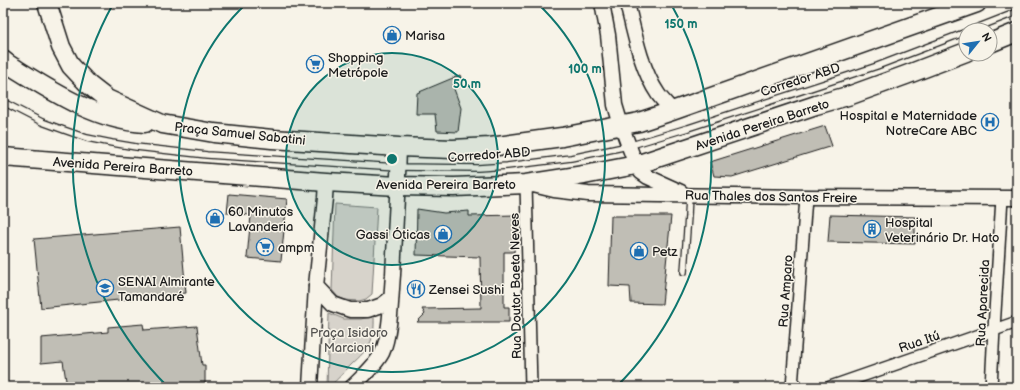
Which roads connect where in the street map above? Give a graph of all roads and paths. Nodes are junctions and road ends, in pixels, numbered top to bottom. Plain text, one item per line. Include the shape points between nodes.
1 (47, 3) edge
2 (602, 3) edge
3 (627, 3) edge
4 (977, 3) edge
5 (1017, 12) edge
6 (991, 22) edge
7 (1017, 32) edge
8 (958, 35) edge
9 (998, 40) edge
10 (958, 55) edge
11 (3, 60) edge
12 (3, 102) edge
13 (672, 111) junction
14 (162, 124) junction
15 (621, 125) junction
16 (628, 146) junction
17 (399, 147) junction
18 (3, 158) edge
19 (636, 165) junction
20 (398, 168) junction
21 (326, 182) junction
22 (526, 184) junction
23 (398, 186) junction
24 (689, 195) junction
25 (806, 197) junction
26 (1002, 198) junction
27 (1017, 198) edge
28 (684, 272) dead end
29 (316, 286) junction
30 (391, 298) junction
31 (1017, 322) edge
32 (994, 329) junction
33 (310, 387) edge
34 (352, 387) edge
35 (531, 387) edge
36 (792, 387) edge
37 (830, 387) edge
38 (991, 387) edge

1 - 14 main road, Praça Samuel Sabatini via 61,47 71,66 89,85 107,99
2 - 15 street via 615,105
3 - 13 street via 650,78 658,94
4 - 13 main road
5 - 6 lane
7 - 9 main road
8 - 16 lane, Corredor ABD via 877,66
10 - 19 main road, Avenida Pereira Barreto via 851,95
11 - 14 main road via 80,106 137,123
12 - 20 lane, Corredor ABD via 42,122 112,144 207,155
13 - 15 main road
14 - 17 main road, Praça Samuel Sabatini via 272,139
15 - 16 street
15 - 17 main road via 562,137 490,147
16 - 19 street
16 - 20 lane, Corredor ABD via 571,158 507,166
17 - 20 street
18 - 21 main road, Avenida Pereira Barreto
19 - 22 main road, Avenida Pereira Barreto
19 - 24 street via 648,177
20 - 23 street
21 - 23 main road, Avenida Pereira Barreto
21 - 29 street
22 - 23 main road, Avenida Pereira Barreto
22 - 24 street, Rua Thales dos Santos Freire via 588,194
22 - 35 street, Rua Doutor Baeta Neves
23 - 30 street
24 - 25 street, Rua Thales dos Santos Freire
24 - 28 lane
25 - 26 street, Rua Thales dos Santos Freire
25 - 36 street, Rua Amparo
26 - 27 street, Rua Thales dos Santos Freire
26 - 32 street, Rua Aparecida
29 - 30 street via 333,304 350,310 368,310 382,305
29 - 33 street
30 - 34 street via 388,333 382,352
31 - 32 street, Rua Itú
32 - 37 street, Rua Itú
32 - 38 street, Rua Aparecida

